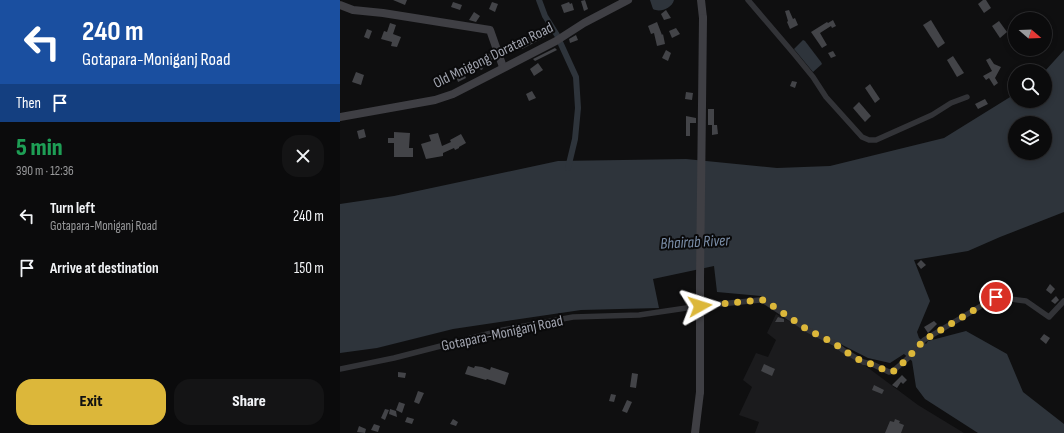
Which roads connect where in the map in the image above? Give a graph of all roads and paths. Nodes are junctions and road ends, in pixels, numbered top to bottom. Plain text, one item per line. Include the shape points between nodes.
1 (628, 0) edge
2 (701, 0) edge
3 (748, 0) edge
4 (340, 5) edge
5 (503, 67) junction
6 (967, 97) dead end
7 (340, 117) edge
8 (1064, 302) edge
9 (340, 369) edge
10 (695, 433) edge

1 - 5 main road, Old Mnigong Doratan Road via 556,41
2 - 10 main road, bridge via 703,18 700,392
3 - 6 street via 804,66 826,97 862,137 876,140
4 - 5 main road via 353,10 490,30
5 - 7 main road, Old Mnigong Doratan Road via 435,100
8 - 9 street, Gotapara-Moniganj Road via 1049,317 1026,301 996,297 924,340 894,371 889,372 863,362 808,330 764,300 639,315 573,317 503,330

